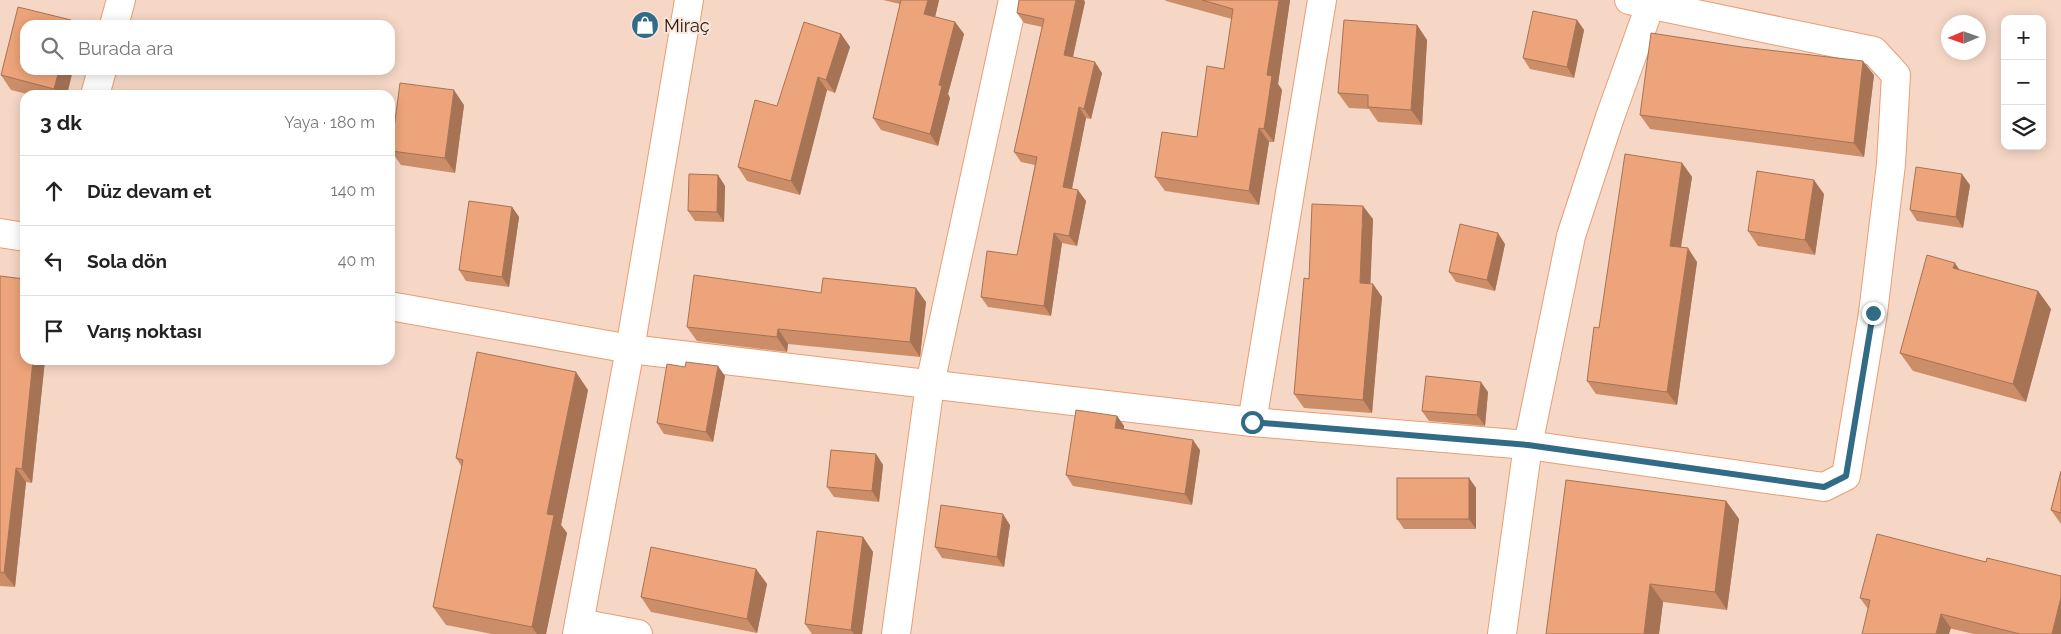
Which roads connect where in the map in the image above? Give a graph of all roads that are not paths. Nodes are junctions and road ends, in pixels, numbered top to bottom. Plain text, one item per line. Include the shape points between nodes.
1 (120, 0) edge
2 (690, 0) edge
3 (1013, 0) edge
4 (1322, 0) edge
5 (1644, 1) edge
6 (115, 20) edge
7 (101, 75) edge
8 (96, 90) edge
9 (0, 233) edge
10 (20, 237) edge
11 (395, 307) edge
12 (630, 349) junction
13 (930, 384) junction
14 (1252, 422) junction
15 (1528, 445) junction
16 (578, 628) edge
17 (638, 634) edge
18 (896, 634) edge
19 (1502, 634) edge

1 - 6 street
2 - 12 street
3 - 13 street
4 - 14 street
5 - 15 street via 1571,236
5 - 15 street via 1874,51 1896,75 1891,164 1876,285 1846,476 1824,487
7 - 8 street
9 - 10 street
11 - 12 street
12 - 13 street
12 - 16 street
13 - 14 street
13 - 18 street
14 - 15 street
15 - 19 street
16 - 17 street

